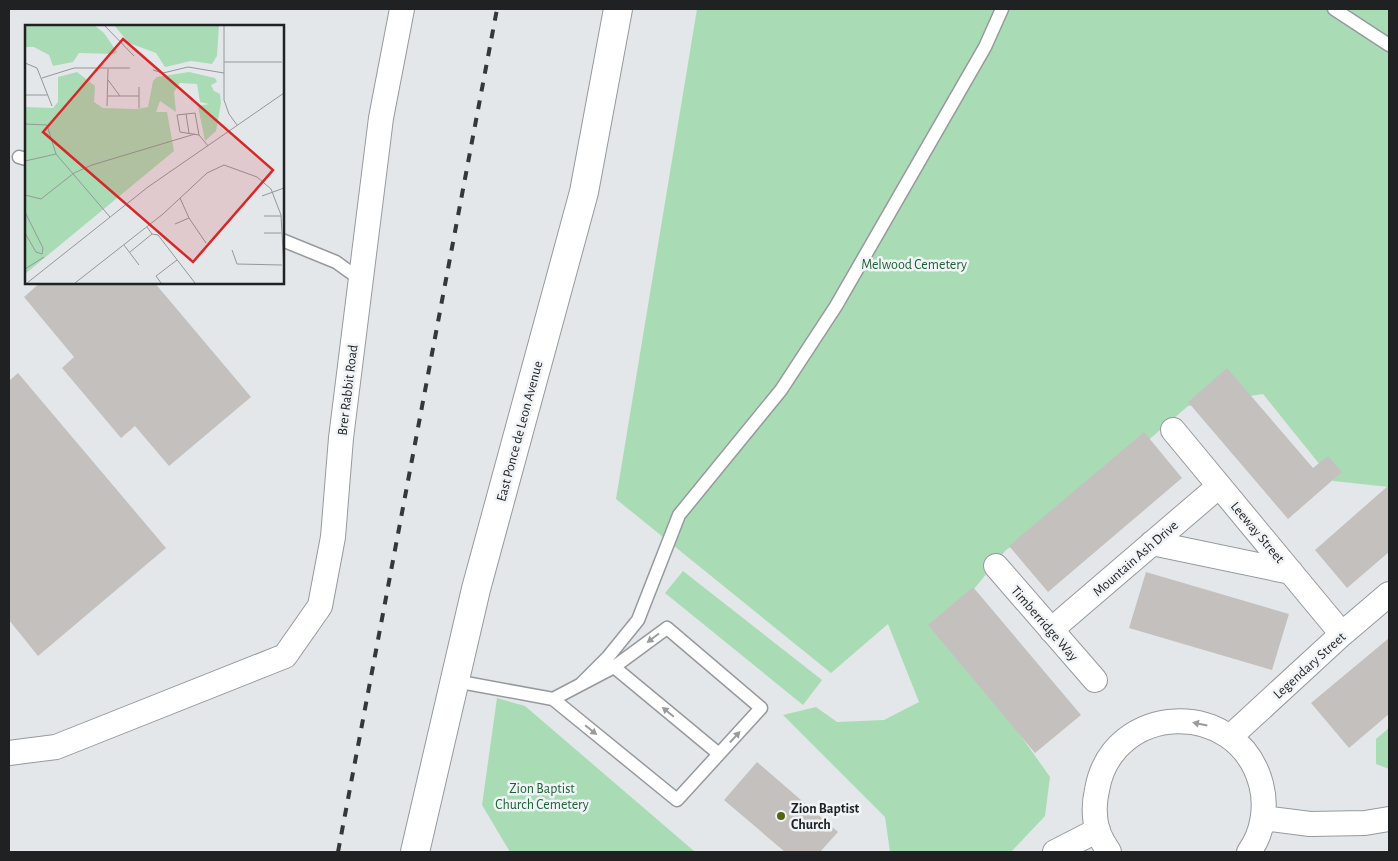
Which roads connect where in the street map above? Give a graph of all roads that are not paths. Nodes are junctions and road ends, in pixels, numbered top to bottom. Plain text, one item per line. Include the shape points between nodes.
1 (402, 9) edge
2 (618, 9) edge
3 (1002, 9) edge
4 (1334, 9) edge
5 (1389, 44) edge
6 (284, 241) edge
7 (361, 280) junction
8 (1173, 430) dead end
9 (1219, 486) junction
10 (1152, 543) junction
11 (996, 566) dead end
12 (1291, 572) junction
13 (1389, 594) edge
14 (1051, 630) junction
15 (1342, 634) junction
16 (614, 667) junction
17 (1095, 680) dead end
18 (455, 681) junction
19 (581, 684) junction
20 (553, 699) junction
21 (1230, 737) junction
22 (9, 753) edge
23 (719, 754) junction
24 (1263, 818) junction
25 (1389, 819) edge
26 (1098, 830) junction
27 (414, 852) edge
28 (1055, 852) edge
29 (1109, 852) edge
30 (1249, 852) edge

1 - 7 street, Brer Rabbit Road via 381,118
2 - 18 main road, East Ponce de Leon Avenue via 584,192 476,589
3 - 19 lane via 985,47 836,306 781,390 679,515 638,620
4 - 5 lane
6 - 7 lane via 336,262
7 - 22 street, Brer Rabbit Road via 340,438 333,537 320,606 285,656 56,747
8 - 9 street, Leeway Street
9 - 10 street, Mountain Ash Drive
9 - 12 street, Leeway Street
10 - 12 street
10 - 14 street, Mountain Ash Drive
11 - 14 street, Timberridge Way
12 - 15 street, Leeway Street
13 - 15 street, Legendary Street
14 - 17 street, Timberridge Way
15 - 21 street, Legendary Street
16 - 19 lane
23 -> 16 lane
23 -> 16 lane via 761,708 667,628
18 - 20 lane
18 - 27 main road, East Ponce de Leon Avenue
19 - 20 lane
20 -> 23 lane via 677,800
21 - 24 street via 1258,772 1264,795
21 -> 26 street via 1206,725 1180,720 1154,724 1130,736 1111,754 1099,778 1094,804
24 - 25 street via 1310,824
24 - 30 street
26 - 28 street
26 - 29 street

